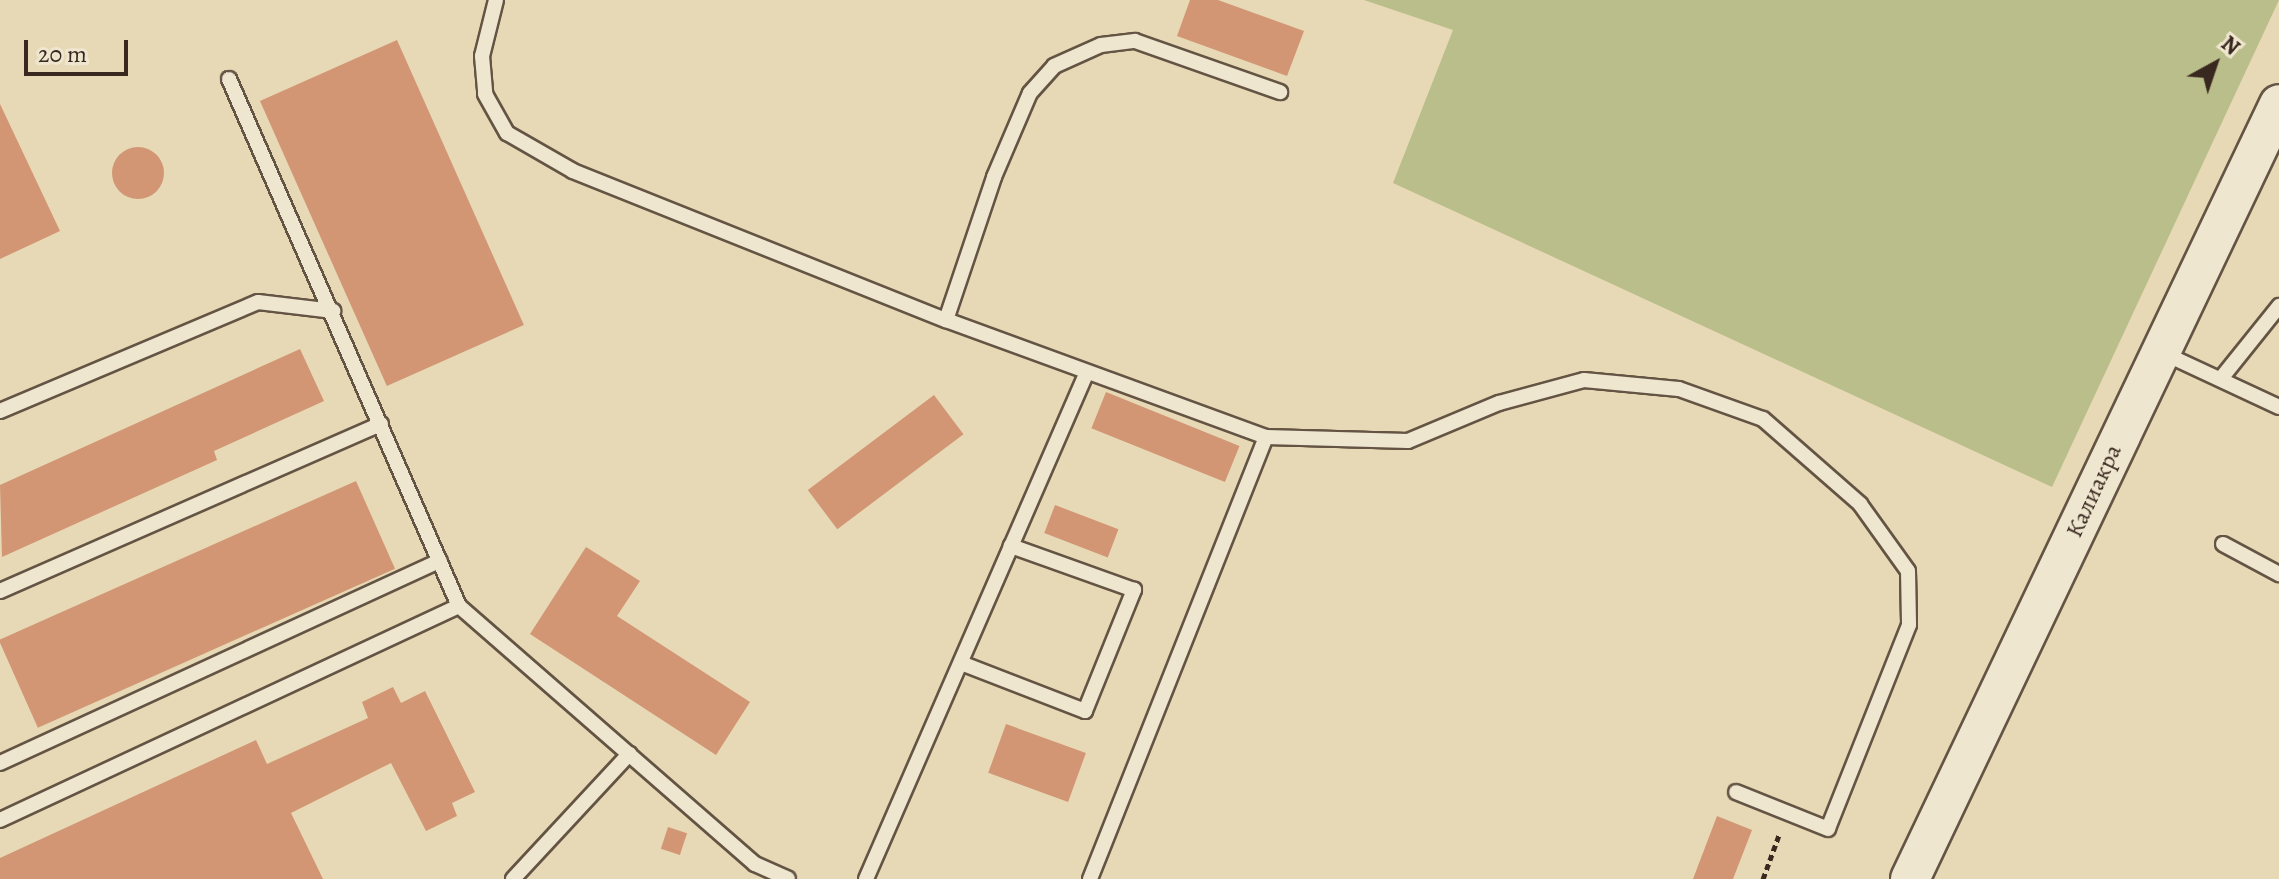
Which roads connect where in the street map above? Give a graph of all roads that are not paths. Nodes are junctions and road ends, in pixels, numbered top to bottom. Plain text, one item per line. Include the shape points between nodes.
1 (496, 0) edge
2 (229, 79) dead end
3 (1280, 92) dead end
4 (2279, 104) edge
5 (2279, 306) edge
6 (333, 311) junction
7 (946, 320) junction
8 (2161, 352) junction
9 (1087, 372) junction
10 (2223, 376) junction
11 (2279, 407) edge
12 (0, 411) edge
13 (381, 424) junction
14 (1266, 437) junction
15 (2223, 544) dead end
16 (1011, 546) junction
17 (440, 561) junction
18 (2279, 574) edge
19 (0, 591) edge
20 (459, 606) junction
21 (961, 663) junction
22 (629, 754) junction
23 (0, 763) edge
24 (1736, 792) dead end
25 (0, 820) edge
26 (513, 879) edge
27 (788, 879) edge
28 (866, 879) edge
29 (1090, 879) edge
30 (1910, 879) edge

1 - 7 lane via 482,56 485,94 507,133 573,171
2 - 6 lane
3 - 7 lane via 1135,41 1101,45 1054,66 1030,93 1006,149
4 - 8 street, Калиакра
5 - 10 lane
6 - 12 lane via 258,302
6 - 13 lane
7 - 9 lane
8 - 10 lane
8 - 30 street, Калиакра
9 - 14 lane
9 - 16 lane
10 - 11 lane
13 - 17 lane
13 - 19 lane
14 - 24 lane via 1408,441 1499,403 1584,380 1679,389 1763,419 1860,504 1908,571 1909,625 1828,829
14 - 29 lane
15 - 18 lane
16 - 21 lane
16 - 21 lane via 1134,590 1085,711
17 - 20 lane
17 - 23 lane
20 - 22 lane
20 - 25 lane
21 - 28 lane
22 - 26 lane
22 - 27 lane via 755,864

